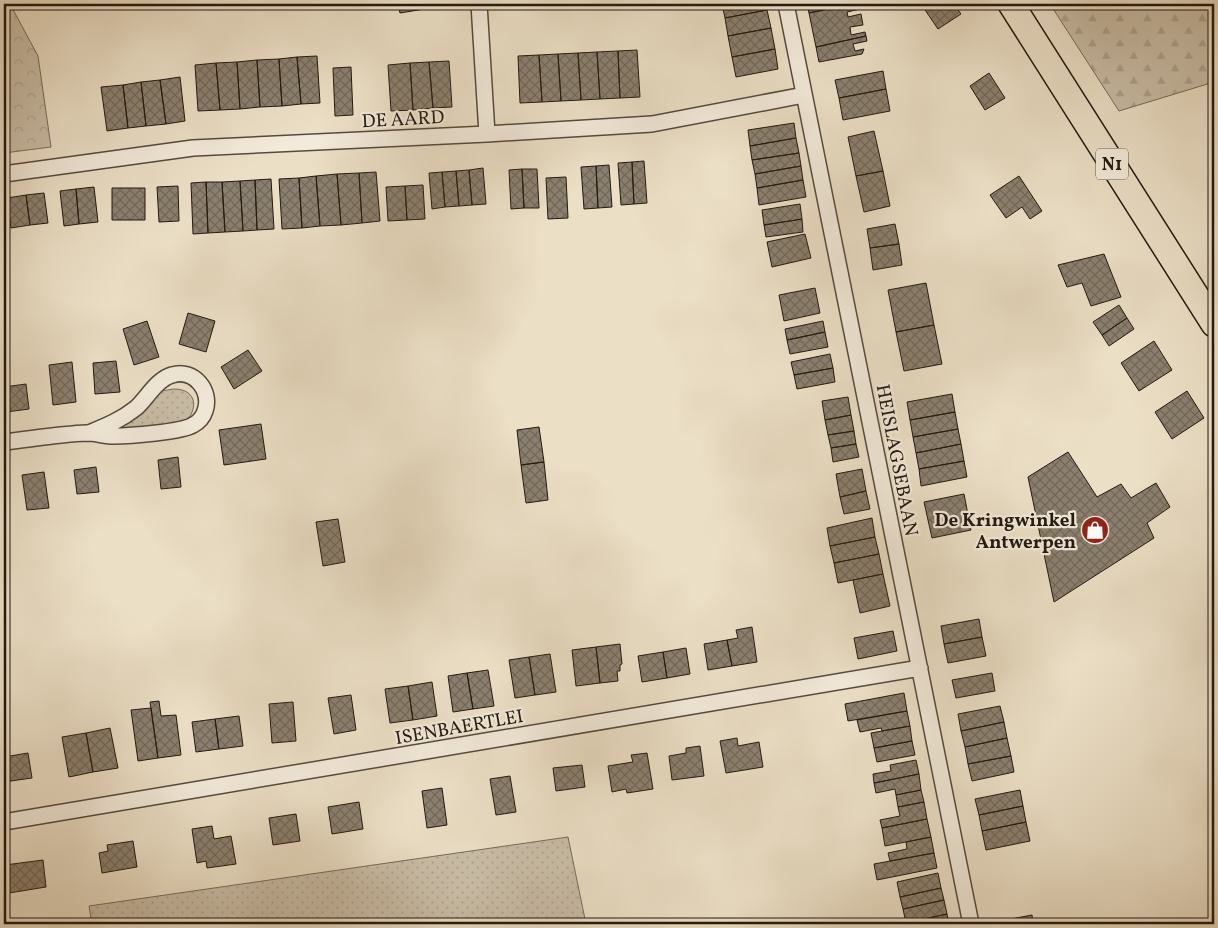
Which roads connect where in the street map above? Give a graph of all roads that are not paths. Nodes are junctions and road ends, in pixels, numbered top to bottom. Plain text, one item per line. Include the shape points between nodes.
1 (479, 4) edge
2 (786, 4) edge
3 (1010, 4) edge
4 (804, 95) junction
5 (487, 134) junction
6 (4, 174) edge
7 (1214, 324) edge
8 (88, 433) junction
9 (4, 442) edge
10 (920, 668) junction
11 (4, 822) edge
12 (971, 924) edge

1 - 5 street
2 - 4 street, HEISLAGSEBAAN
3 - 7 main road, N1
4 - 5 street, DE AARD via 652,124
4 - 10 street, HEISLAGSEBAAN
5 - 6 street, DE AARD via 193,148
8 - 8 street via 126,416 163,379 172,375 198,380 206,392 204,415 192,426 130,435
8 - 9 street
10 - 11 street, ISENBAERTLEI
10 - 12 street, HEISLAGSEBAAN

